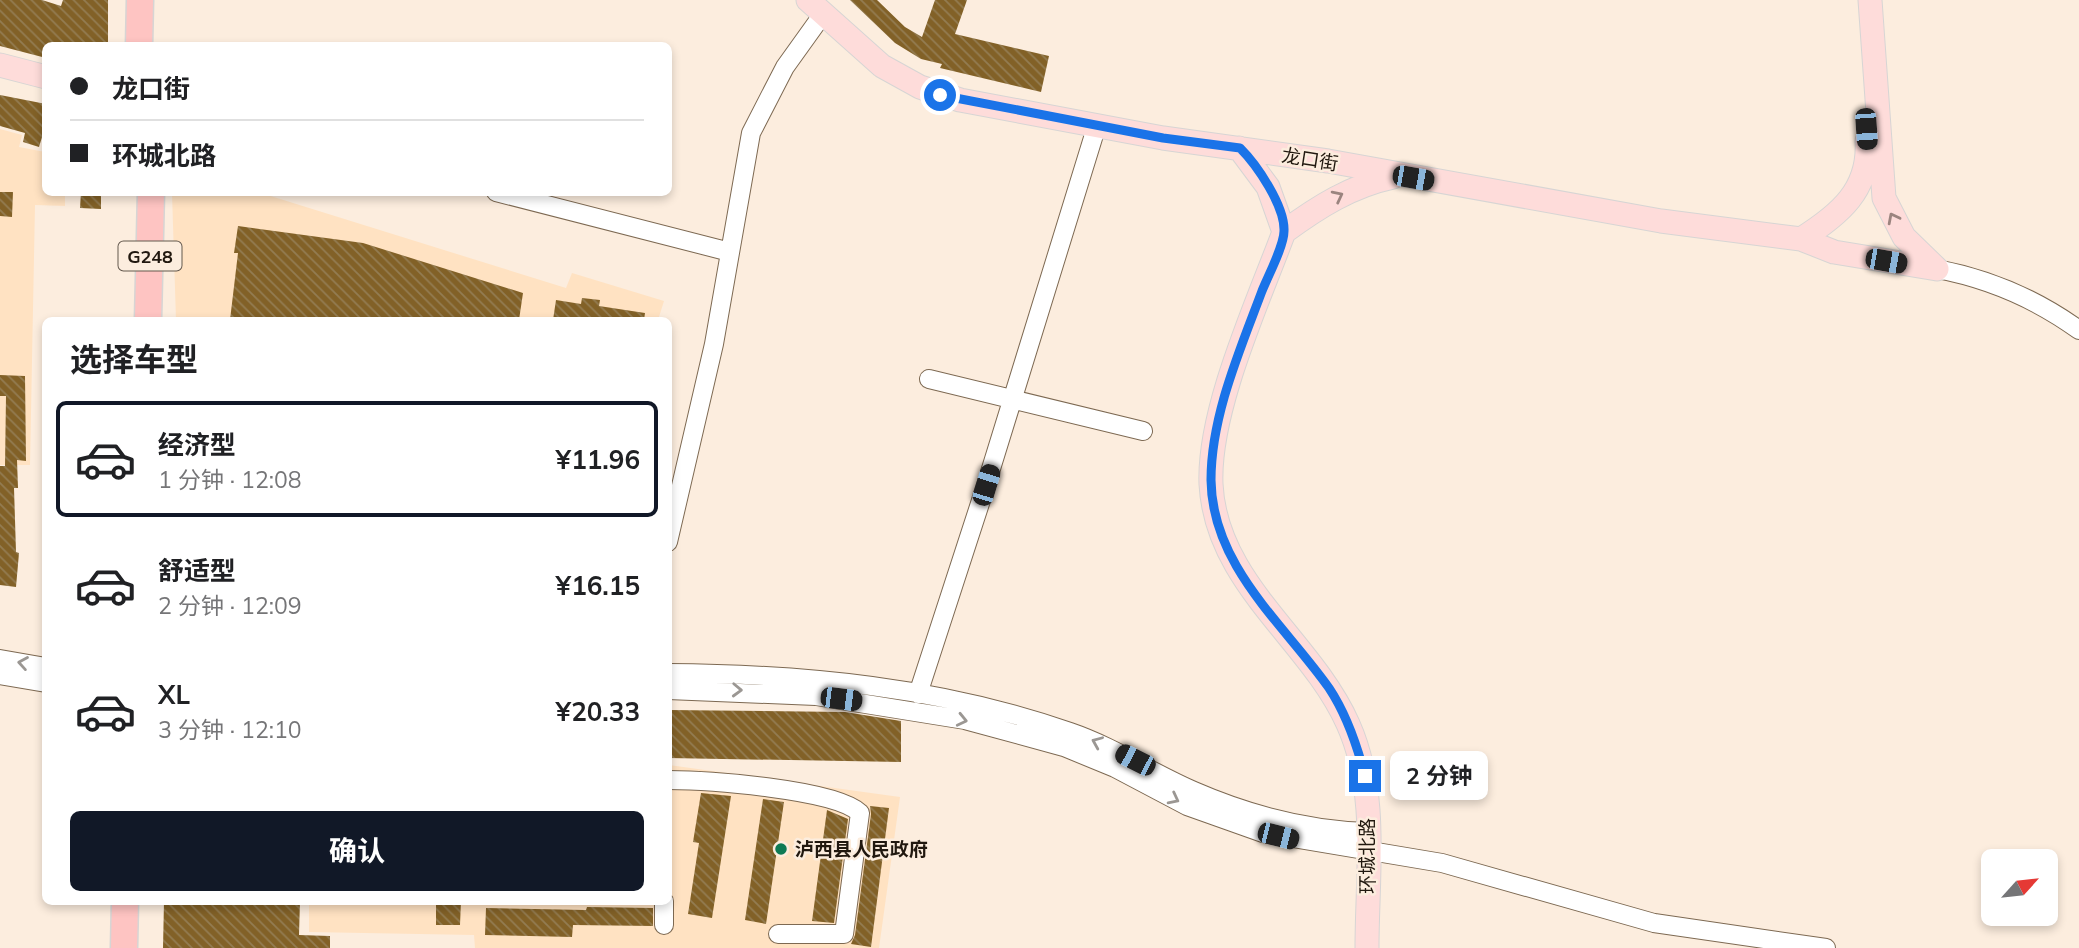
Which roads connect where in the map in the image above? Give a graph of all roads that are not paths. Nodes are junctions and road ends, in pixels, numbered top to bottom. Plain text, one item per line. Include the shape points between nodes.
1 (140, 0) edge
2 (157, 0) edge
3 (1859, 0) edge
4 (1870, 0) edge
5 (816, 7) edge
6 (139, 42) edge
7 (156, 42) edge
8 (0, 65) edge
9 (42, 76) edge
10 (1097, 125) junction
11 (1240, 148) junction
12 (1400, 175) junction
13 (134, 196) edge
14 (151, 196) edge
15 (512, 196) edge
16 (1284, 232) junction
17 (1801, 239) junction
18 (730, 252) junction
19 (1937, 269) junction
20 (131, 317) edge
21 (148, 317) edge
22 (2079, 330) edge
23 (929, 379) dead end
24 (1012, 400) junction
25 (1143, 431) dead end
26 (672, 525) edge
27 (0, 659) edge
28 (42, 666) edge
29 (672, 673) edge
30 (0, 675) edge
31 (42, 682) edge
32 (672, 690) edge
33 (918, 694) junction
34 (672, 780) edge
35 (1368, 841) junction
36 (125, 905) edge
37 (143, 905) edge
38 (664, 905) edge
39 (664, 925) dead end
40 (778, 934) dead end
41 (124, 948) edge
42 (142, 948) edge
43 (1367, 948) edge
44 (1826, 948) edge

1 - 6 highway
2 - 7 highway
3 - 17 main road via 1866,167 1840,213
19 -> 4 main road via 1903,237 1884,198
5 - 10 main road, 龙口街 via 864,54 920,87 960,100
5 - 18 street via 751,133
8 - 9 main road
10 - 11 main road, 龙口街
10 - 24 street
11 - 12 main road, 龙口街
11 - 16 main road via 1268,187
16 -> 12 main road via 1332,199
12 - 17 main road, 龙口街 via 1661,221
13 - 20 highway, G248
14 - 21 highway, G248
15 - 18 street
16 - 35 main road, 环城北路 via 1231,378 1213,453 1213,501 1220,533 1242,576 1329,689 1348,723 1365,776
17 - 19 main road, 龙口街 via 1834,252
18 - 26 street
19 - 22 street via 2006,288
23 - 24 street
24 - 25 street
24 - 33 street
28 -> 27 street
29 - 33 street via 767,675
30 - 31 street
32 -> 35 street via 816,696 965,720 1077,751 1233,824 1293,840
35 -> 33 street via 1238,808 1069,731
34 - 40 street via 714,780 824,799 848,804 860,813 844,934
35 - 43 main road, 环城北路
35 - 44 street via 1654,923
36 - 41 highway
37 - 42 highway
38 - 39 street

